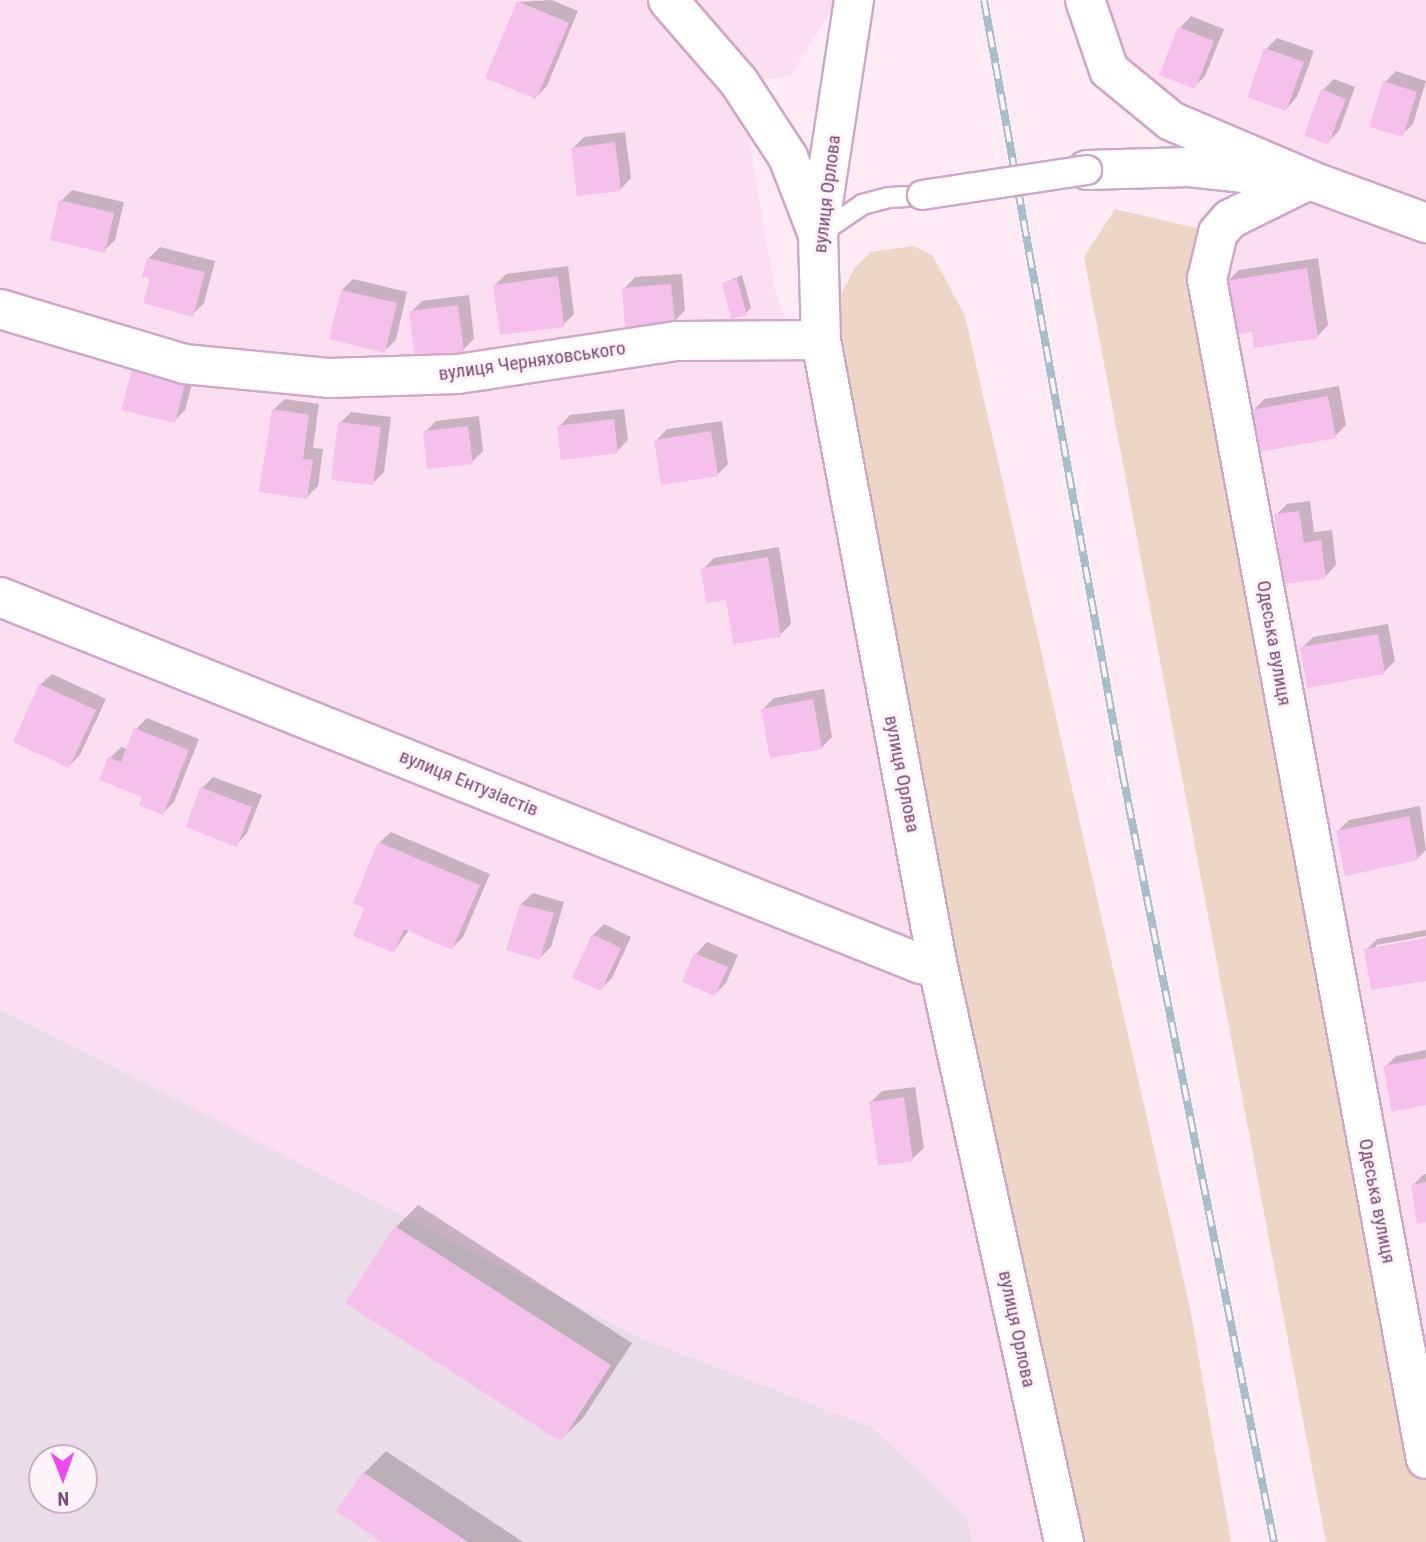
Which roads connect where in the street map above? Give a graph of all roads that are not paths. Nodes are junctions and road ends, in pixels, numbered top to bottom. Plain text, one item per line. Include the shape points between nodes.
1 (668, 0) edge
2 (854, 0) edge
3 (1085, 0) edge
4 (1087, 170) joint
5 (1309, 180) junction
6 (922, 195) joint
7 (1426, 223) edge
8 (818, 234) junction
9 (0, 309) edge
10 (821, 340) junction
11 (0, 597) edge
12 (938, 967) junction
13 (1426, 1459) edge
14 (1063, 1542) edge

1 - 8 street via 739,82 788,157
2 - 8 street, вулиця Орлова
3 - 5 street via 1109,70 1171,121
4 - 5 street via 1189,167
4 - 6 street, bridge
5 - 7 street
5 - 13 street, Одеська вулиця via 1230,219 1218,233 1207,279
6 - 8 lane via 862,204
8 - 10 street, вулиця Орлова
9 - 10 street, вулиця Черняховського via 184,365 330,378 458,374 677,341
10 - 12 street, вулиця Орлова
11 - 12 street, вулиця Ентузіастів
12 - 14 street, вулиця Орлова

